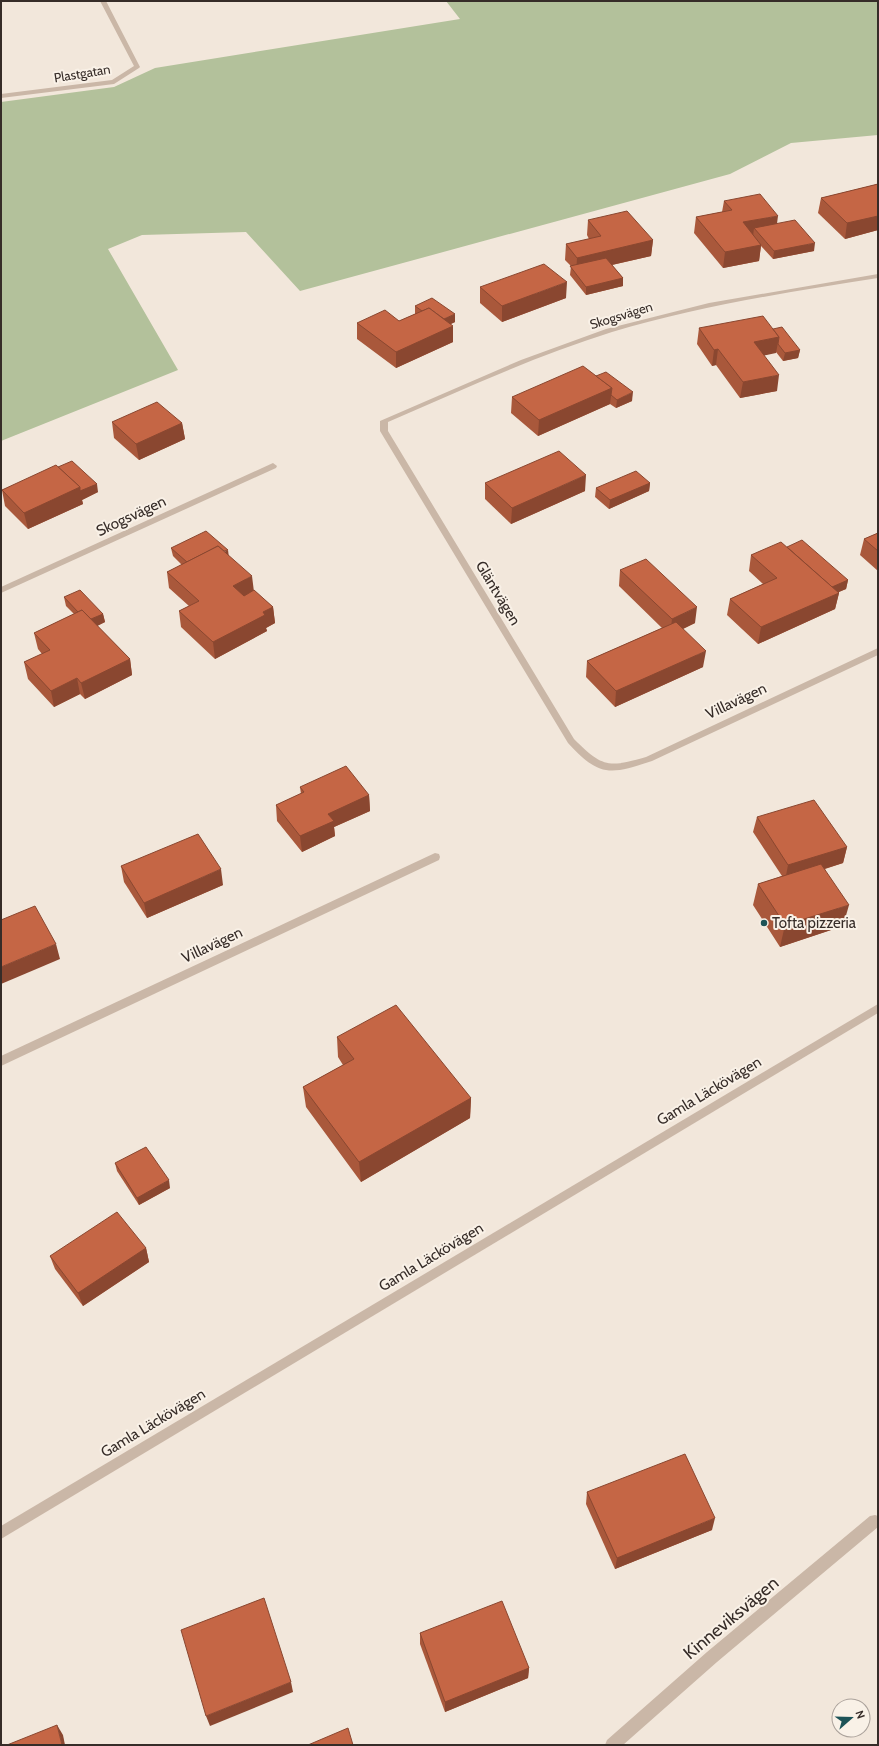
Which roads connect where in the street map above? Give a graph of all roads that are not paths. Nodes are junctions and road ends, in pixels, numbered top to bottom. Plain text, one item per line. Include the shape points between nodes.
1 (103, 1) edge
2 (1, 96) edge
3 (878, 276) edge
4 (384, 421) joint
5 (273, 466) dead end
6 (1, 590) edge
7 (878, 651) edge
8 (604, 768) joint
9 (435, 857) dead end
10 (878, 1008) edge
11 (1, 1061) edge
12 (875, 1521) dead end
13 (1, 1533) edge
14 (612, 1745) edge

1 - 2 street, Plastgatan via 137,67 114,82
3 - 4 street, Skogsvägen via 730,301 608,331 533,357
4 - 8 street, Gläntvägen via 384,431 571,741 588,759
5 - 6 street, Skogsvägen
7 - 8 street, Villavägen via 649,759 621,768
9 - 11 street, Villavägen
10 - 13 street, Gamla Läckövägen
12 - 14 street, Kinneviksvägen via 712,1657

